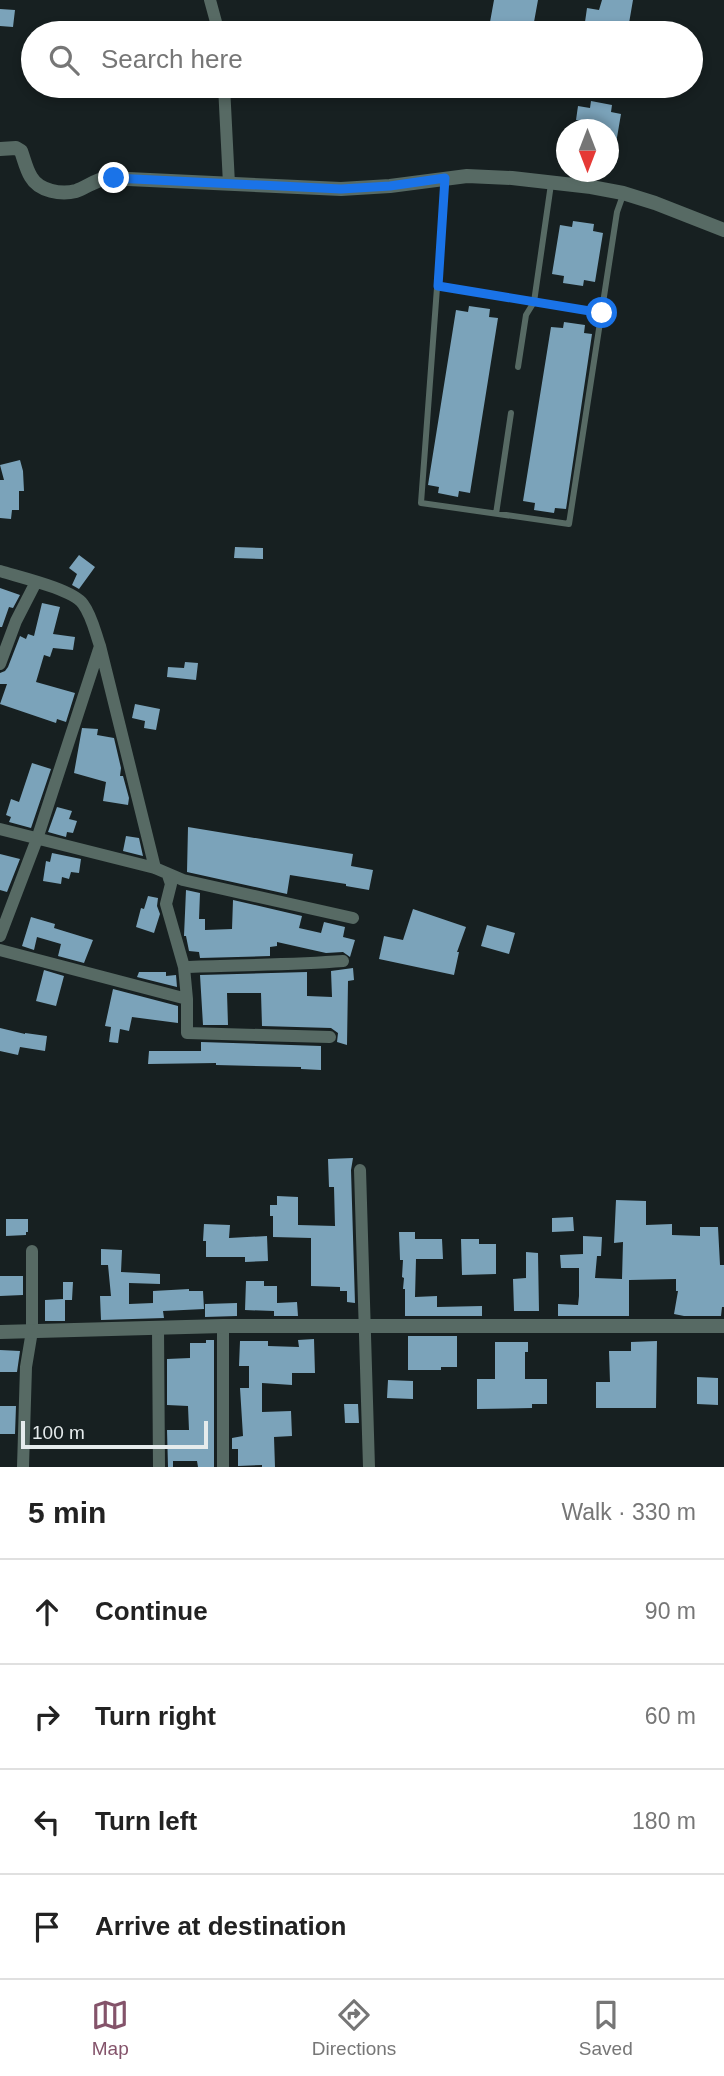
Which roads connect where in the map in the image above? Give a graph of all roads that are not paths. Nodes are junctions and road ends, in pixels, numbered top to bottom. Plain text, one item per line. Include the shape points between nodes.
1 (210, 0) edge
2 (216, 21) edge
3 (225, 98) edge
4 (0, 149) edge
5 (445, 178) junction
6 (552, 182) junction
7 (229, 184) junction
8 (623, 193) junction
9 (724, 230) edge
10 (438, 286) junction
11 (534, 302) junction
12 (602, 313) junction
13 (518, 367) dead end
14 (511, 413) dead end
15 (496, 514) junction
16 (0, 571) edge
17 (36, 582) junction
18 (100, 646) junction
19 (0, 664) edge
20 (0, 829) edge
21 (37, 839) junction
22 (155, 868) junction
23 (168, 875) junction
24 (353, 918) dead end
25 (0, 936) edge
26 (0, 950) edge
27 (343, 961) dead end
28 (184, 967) junction
29 (187, 999) junction
30 (330, 1037) dead end
31 (360, 1170) dead end
32 (33, 1251) dead end
33 (366, 1325) junction
34 (223, 1326) junction
35 (724, 1326) edge
36 (158, 1329) junction
37 (32, 1331) junction
38 (0, 1332) edge
39 (23, 1467) edge
40 (159, 1467) edge
41 (223, 1467) edge
42 (369, 1467) edge

1 - 2 street
3 - 7 street
4 - 7 street via 21,151 32,180 56,192 73,191 107,178
5 - 6 street via 489,176
5 - 7 street via 357,189
5 - 10 lane
6 - 8 street
6 - 11 lane
8 - 9 street
8 - 12 lane
10 - 11 lane
10 - 15 lane via 421,503
11 - 12 lane
11 - 13 lane via 526,315
12 - 15 lane via 569,524
14 - 15 lane
16 - 17 street
17 - 18 street via 82,602
17 - 19 street
18 - 21 street
18 - 22 street
20 - 21 street
21 - 22 street
21 - 25 street
22 - 23 street
23 - 24 street
23 - 28 street via 171,884 166,904
26 - 29 street
27 - 28 street
28 - 29 street
29 - 30 street via 187,1033
31 - 33 street
32 - 37 street
33 - 34 street
33 - 35 street
33 - 42 street
34 - 36 street
34 - 41 street
36 - 37 street
36 - 40 street
37 - 38 street
37 - 39 street via 26,1367

